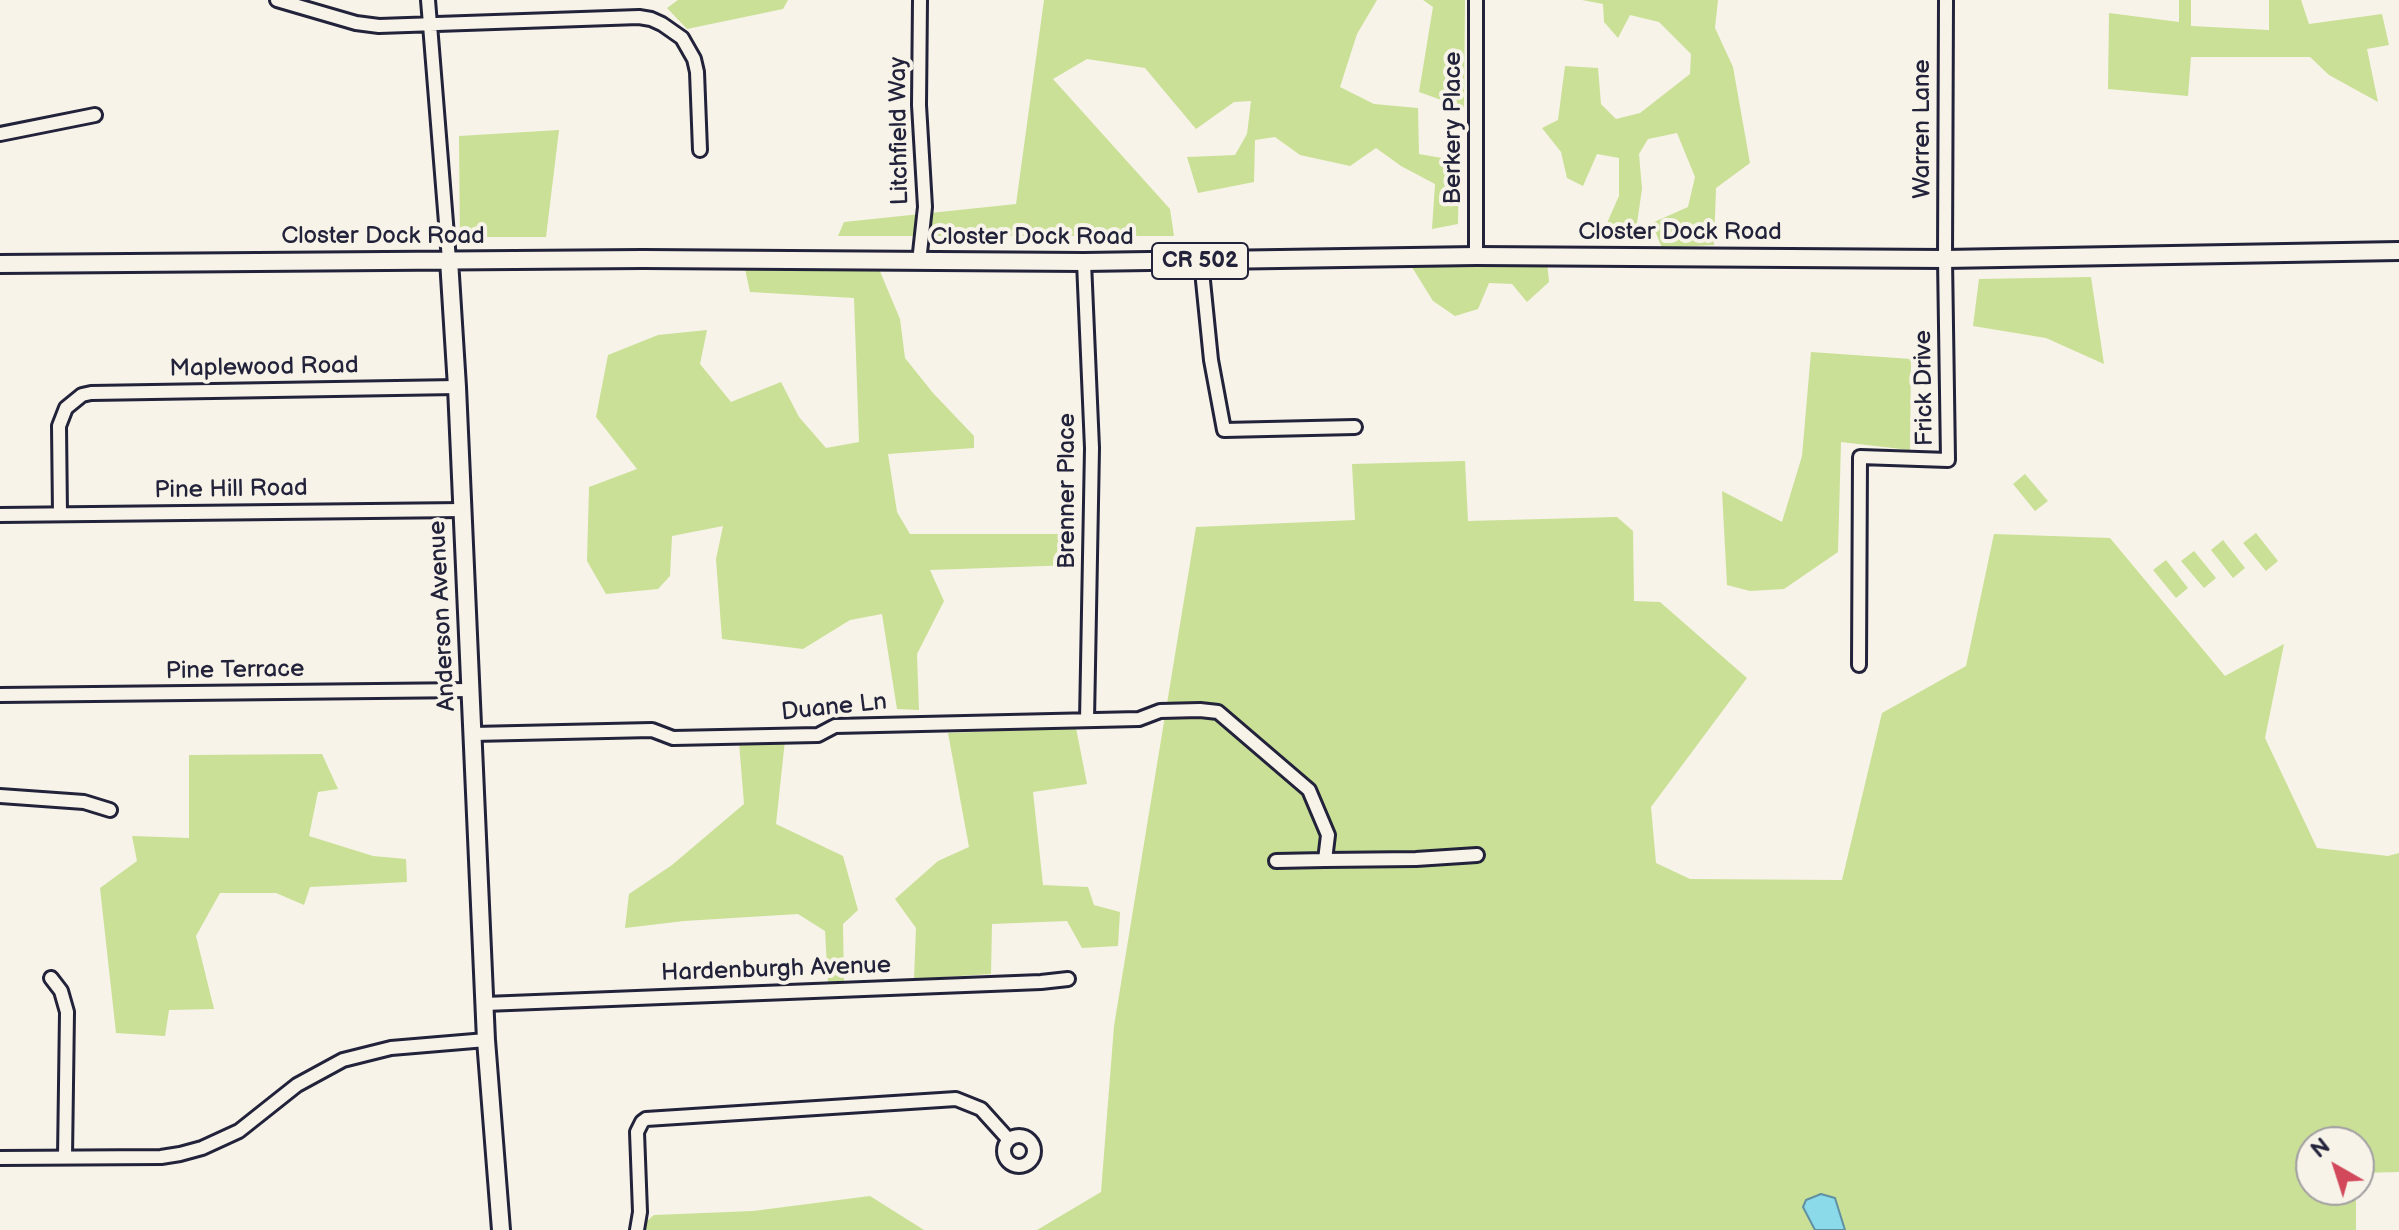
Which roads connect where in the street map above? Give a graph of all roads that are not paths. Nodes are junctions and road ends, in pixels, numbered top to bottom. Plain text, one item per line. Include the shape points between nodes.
1 (277, 0) edge
2 (428, 0) edge
3 (920, 0) edge
4 (1476, 0) edge
5 (1946, 0) edge
6 (425, 25) junction
7 (95, 115) dead end
8 (0, 134) edge
9 (700, 150) dead end
10 (2399, 251) edge
11 (1476, 256) junction
12 (1945, 259) junction
13 (449, 260) junction
14 (1201, 261) junction
15 (919, 262) junction
16 (1084, 262) junction
17 (0, 264) edge
18 (457, 387) junction
19 (1355, 427) dead end
20 (463, 510) junction
21 (60, 514) junction
22 (0, 515) edge
23 (1859, 665) dead end
24 (471, 690) junction
25 (0, 695) edge
26 (1087, 720) junction
27 (473, 734) junction
28 (0, 796) edge
29 (110, 810) dead end
30 (1477, 855) dead end
31 (1325, 860) junction
32 (1276, 861) dead end
33 (51, 978) dead end
34 (1068, 979) dead end
35 (485, 1004) junction
36 (486, 1040) junction
37 (1009, 1140) dead end
38 (65, 1157) junction
39 (0, 1158) edge
40 (501, 1230) edge
41 (637, 1230) edge

1 - 6 street via 356,23
2 - 6 street, Anderson Avenue
3 - 15 street, Litchfield Way via 925,207
4 - 11 street, Berkery Place
5 - 12 street, Warren Lane
6 - 9 street via 639,17 662,24 682,38 694,59
6 - 13 street, Anderson Avenue
7 - 8 street
10 - 12 main road, Closter Dock Road / CR 502
11 - 12 main road, Closter Dock Road / CR 502
11 - 14 main road, Closter Dock Road / CR 502
12 - 23 street, Frick Drive via 1948,460 1860,457
13 - 15 main road, Closter Dock Road / CR 502
13 - 17 main road, Closter Dock Road / CR 502
13 - 18 main road, Anderson Avenue
14 - 16 main road, Closter Dock Road / CR 502
14 - 19 street via 1224,430
15 - 16 main road, Closter Dock Road / CR 502
16 - 26 street, Brenner Place via 1092,448
18 - 20 main road, Anderson Avenue
18 - 21 street, Maplewood Road via 91,393 66,408 59,426
20 - 21 street, Pine Hill Road
20 - 24 main road, Anderson Avenue
21 - 22 street, Pine Hill Road
24 - 25 street, Pine Terrace
24 - 27 main road, Anderson Avenue
26 - 27 street, Duane Ln via 835,726 804,736 673,738 652,730
26 - 31 street, Duane Ln via 1139,719 1160,711 1218,712 1309,790 1328,835
27 - 35 main road, Anderson Avenue
28 - 29 street via 84,802
30 - 31 street
31 - 32 street
33 - 38 street via 67,1012
34 - 35 street, Hardenburgh Avenue
35 - 36 main road, Anderson Avenue
36 - 38 street via 391,1048 343,1060 297,1085 239,1131 202,1148 161,1157
36 - 40 main road, Anderson Avenue
37 - 41 street via 981,1109 956,1099 646,1119 637,1132
38 - 39 street

